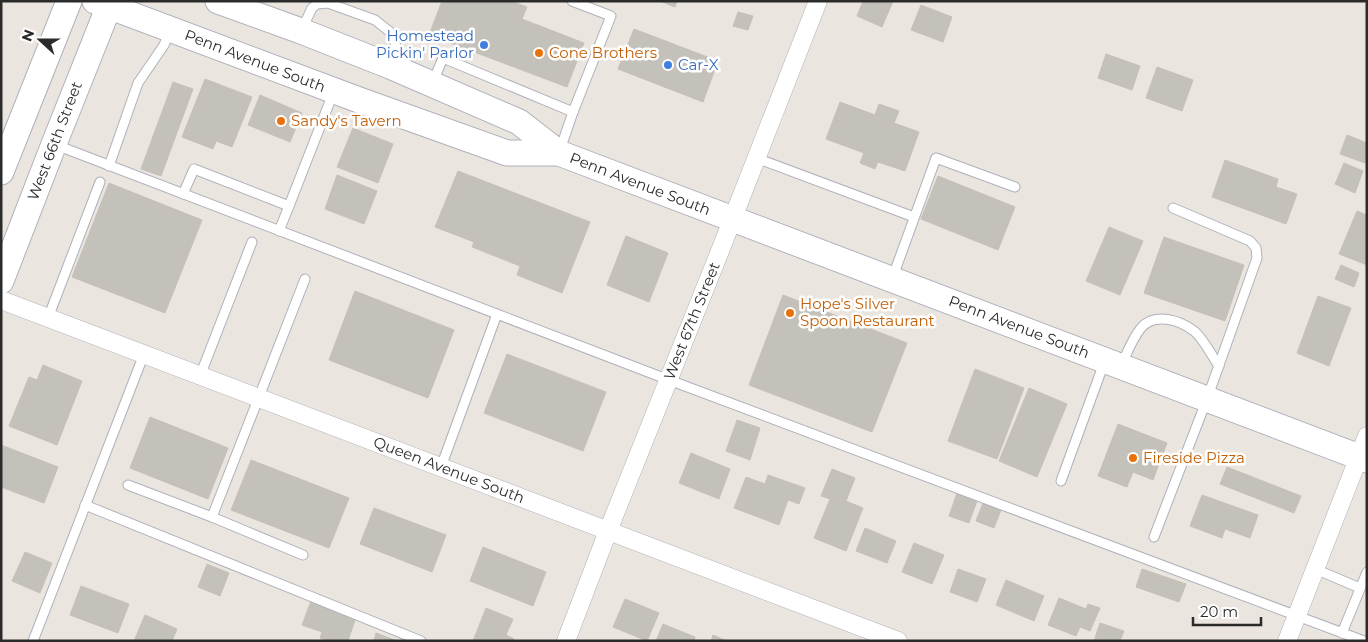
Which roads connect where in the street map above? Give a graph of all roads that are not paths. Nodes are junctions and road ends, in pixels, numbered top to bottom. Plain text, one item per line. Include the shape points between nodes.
1 (68, 1) edge
2 (218, 1) edge
3 (572, 1) edge
4 (818, 1) edge
5 (105, 3) edge
6 (170, 29) junction
7 (301, 31) junction
8 (390, 66) junction
9 (432, 84) junction
10 (334, 91) junction
11 (573, 112) junction
12 (54, 144) junction
13 (559, 153) junction
14 (756, 158) junction
15 (109, 166) junction
16 (1, 172) edge
17 (100, 182) dead end
18 (1015, 187) dead end
19 (184, 194) junction
20 (289, 206) junction
21 (1173, 208) dead end
22 (914, 217) junction
23 (733, 219) junction
24 (279, 231) junction
25 (252, 242) dead end
26 (305, 279) dead end
27 (892, 279) junction
28 (1, 280) edge
29 (1, 300) edge
30 (497, 314) junction
31 (48, 318) junction
32 (144, 354) junction
33 (1113, 363) junction
34 (1219, 366) junction
35 (200, 376) junction
36 (669, 380) junction
37 (259, 398) junction
38 (1207, 399) junction
39 (1364, 451) edge
40 (441, 467) junction
41 (1061, 481) dead end
42 (128, 485) dead end
43 (85, 505) junction
44 (212, 517) junction
45 (608, 531) junction
46 (1154, 537) dead end
47 (303, 555) dead end
48 (1315, 569) junction
49 (1367, 572) edge
50 (1360, 588) junction
51 (1297, 616) junction
52 (1342, 632) junction
53 (33, 641) edge
54 (421, 641) edge
55 (566, 641) edge
56 (898, 641) edge
57 (1287, 641) edge
58 (1364, 641) edge

1 - 16 main road
2 - 7 main road, Penn Avenue South via 258,12
3 - 11 lane via 611,16
4 - 14 street, West 67th Street
5 - 6 main road, Penn Avenue South
5 - 12 main road, West 66th Street
6 - 10 main road, Penn Avenue South
6 - 15 lane via 164,45 138,83
7 - 8 main road, Penn Avenue South
7 - 8 lane via 317,4 328,3 375,20 394,35 396,49
8 - 9 main road, Penn Avenue South
9 - 11 lane via 443,58
9 - 13 main road, Penn Avenue South via 520,122
10 - 13 main road, Penn Avenue South via 507,153
10 - 20 lane
11 - 13 lane
12 - 15 lane
12 - 28 main road, West 66th Street
13 - 23 main road, Penn Avenue South
14 - 22 lane
14 - 23 street, West 67th Street
15 - 19 lane
17 - 31 lane
18 - 22 lane via 936,158
19 - 20 lane via 194,169
19 - 24 lane
20 - 24 lane
21 - 34 lane via 1250,241 1256,248 1257,258
22 - 27 lane
23 - 27 main road, Penn Avenue South
23 - 36 street, West 67th Street
24 - 30 lane
25 - 35 lane
26 - 37 lane
27 - 33 main road, Penn Avenue South
29 - 31 street, Queen Avenue South
30 - 36 lane
30 - 40 lane
31 - 32 street, Queen Avenue South
32 - 35 street, Queen Avenue South
32 - 43 lane
33 - 34 lane via 1142,326 1154,319 1167,318 1194,331
33 - 38 main road, Penn Avenue South
33 - 41 lane
34 - 38 lane
35 - 37 street, Queen Avenue South
36 - 45 street, West 67th Street
36 - 51 lane
37 - 40 street, Queen Avenue South
37 - 44 lane
38 - 39 main road, Penn Avenue South
38 - 46 lane
39 - 48 street
40 - 45 street, Queen Avenue South
42 - 44 lane
43 - 53 lane
43 - 54 lane
44 - 47 lane
45 - 55 street, West 67th Street
45 - 56 street, Queen Avenue South
48 - 50 lane
48 - 51 street
49 - 50 lane
50 - 52 lane
51 - 52 lane
51 - 57 street
52 - 58 lane

